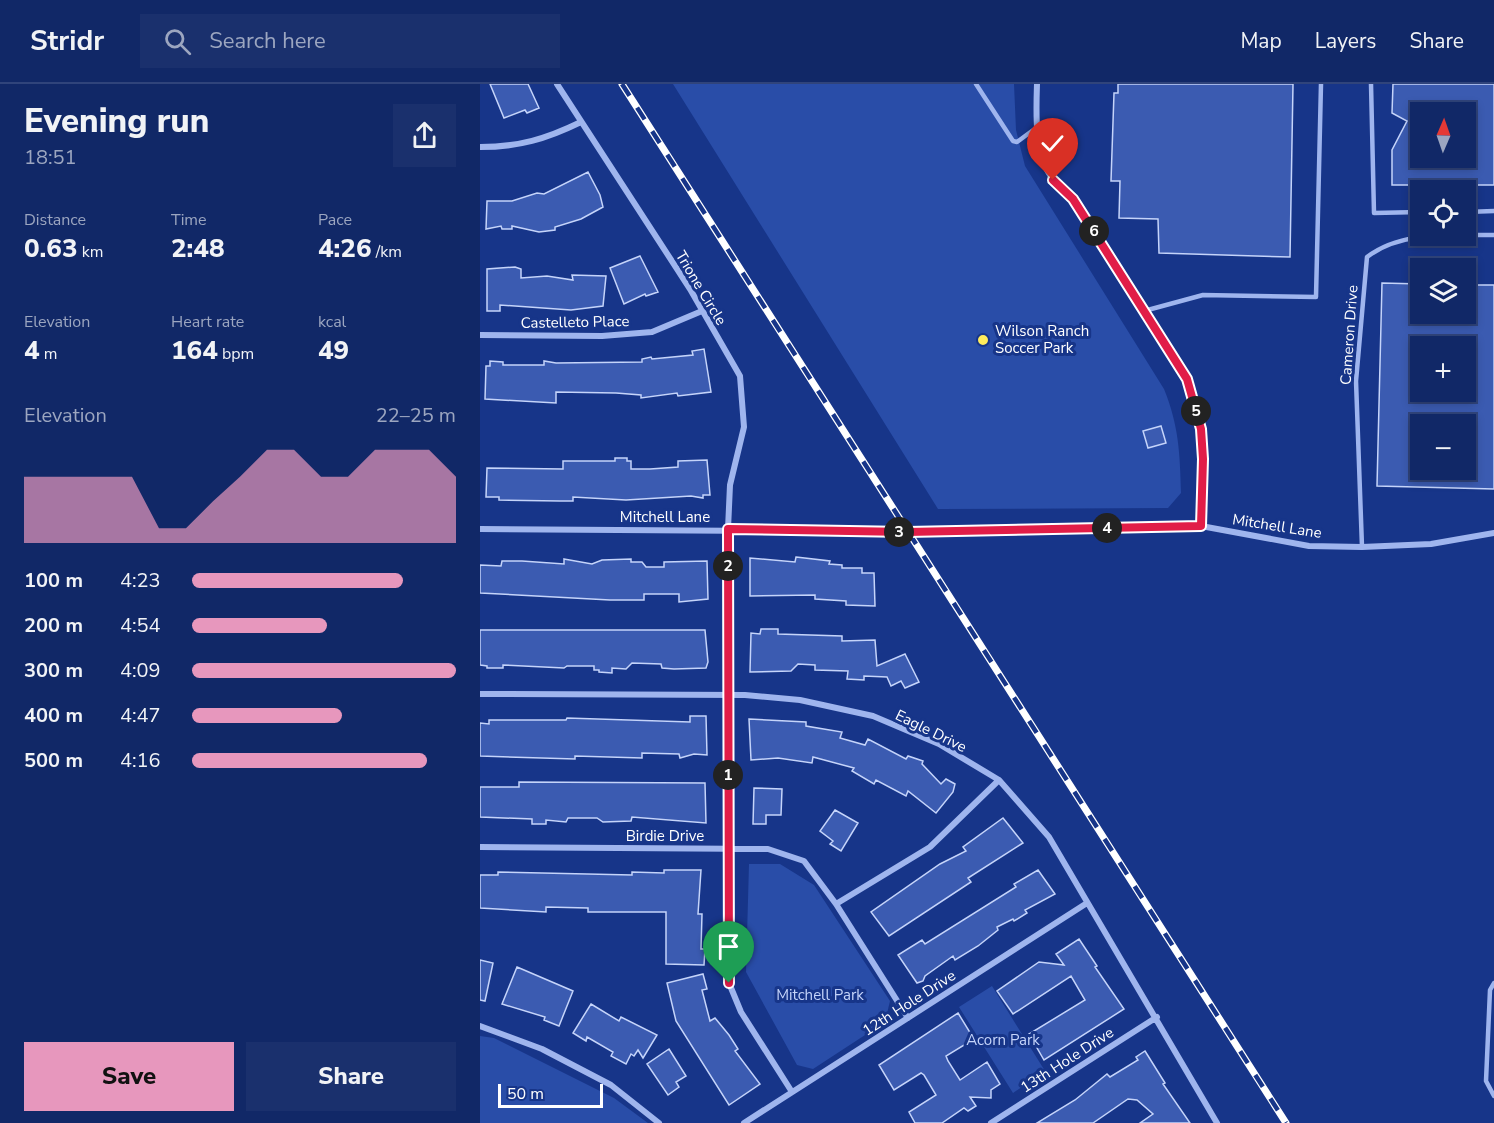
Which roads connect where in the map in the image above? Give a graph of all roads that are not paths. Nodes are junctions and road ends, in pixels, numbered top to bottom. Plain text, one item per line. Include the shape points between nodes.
1 (557, 84) edge
2 (976, 84) edge
3 (1037, 84) edge
4 (1321, 84) edge
5 (1371, 84) edge
6 (581, 122) junction
7 (1036, 128) junction
8 (480, 147) edge
9 (1494, 211) edge
10 (1410, 212) edge
11 (1476, 212) edge
12 (1494, 236) edge
13 (702, 311) junction
14 (1144, 311) junction
15 (480, 335) edge
16 (1201, 526) junction
17 (480, 529) edge
18 (728, 529) junction
19 (1494, 533) edge
20 (1362, 547) junction
21 (480, 694) edge
22 (729, 695) junction
23 (999, 780) junction
24 (480, 847) edge
25 (728, 849) junction
26 (1087, 903) junction
27 (836, 904) junction
28 (1494, 983) edge
29 (1157, 1017) junction
30 (908, 1018) junction
31 (480, 1026) edge
32 (792, 1092) junction
33 (1494, 1096) edge
34 (659, 1123) edge
35 (744, 1123) edge
36 (991, 1123) edge
37 (1217, 1123) edge

1 - 6 street, Trione Circle
2 - 7 lane via 1013,141
3 - 7 street
4 - 14 lane via 1316,297 1203,295
5 - 10 lane via 1374,213
6 - 8 street via 548,138 507,147
6 - 13 street, Trione Circle
7 - 14 street via 1041,153 1053,180 1073,199
9 - 11 lane
12 - 20 lane, Cameron Drive via 1425,237 1383,245 1367,257 1356,381
13 - 15 street, Castelleto Place via 652,332 602,336
13 - 18 street, Trione Circle via 740,376 744,427 730,485
14 - 16 street via 1187,379 1196,408 1203,459
16 - 18 street, Mitchell Lane via 907,532
16 - 20 street, Mitchell Lane via 1309,546
17 - 18 street, Mitchell Lane
18 - 22 street, Trione Circle
19 - 20 street, Mitchell Lane via 1431,544
21 - 22 street, Eagle Drive
22 - 23 street, Eagle Drive via 800,700 873,716 939,744
22 - 25 street, Trione Circle
23 - 26 street, Eagle Drive via 1048,837
23 - 27 street via 930,847
24 - 25 street, Birdie Drive
25 - 27 street, Birdie Drive via 768,849 804,861
25 - 32 street, Trione Circle via 729,983 741,1012
26 - 29 street, Eagle Drive
26 - 30 street, 12th Hole Drive
27 - 30 street, Birdie Drive
28 - 33 lane via 1490,990 1486,1081
29 - 36 street, 13th Hole Drive
29 - 37 street, Eagle Drive
30 - 32 street, 12th Hole Drive
31 - 34 street via 542,1049 611,1085
32 - 35 street, 12th Hole Drive

